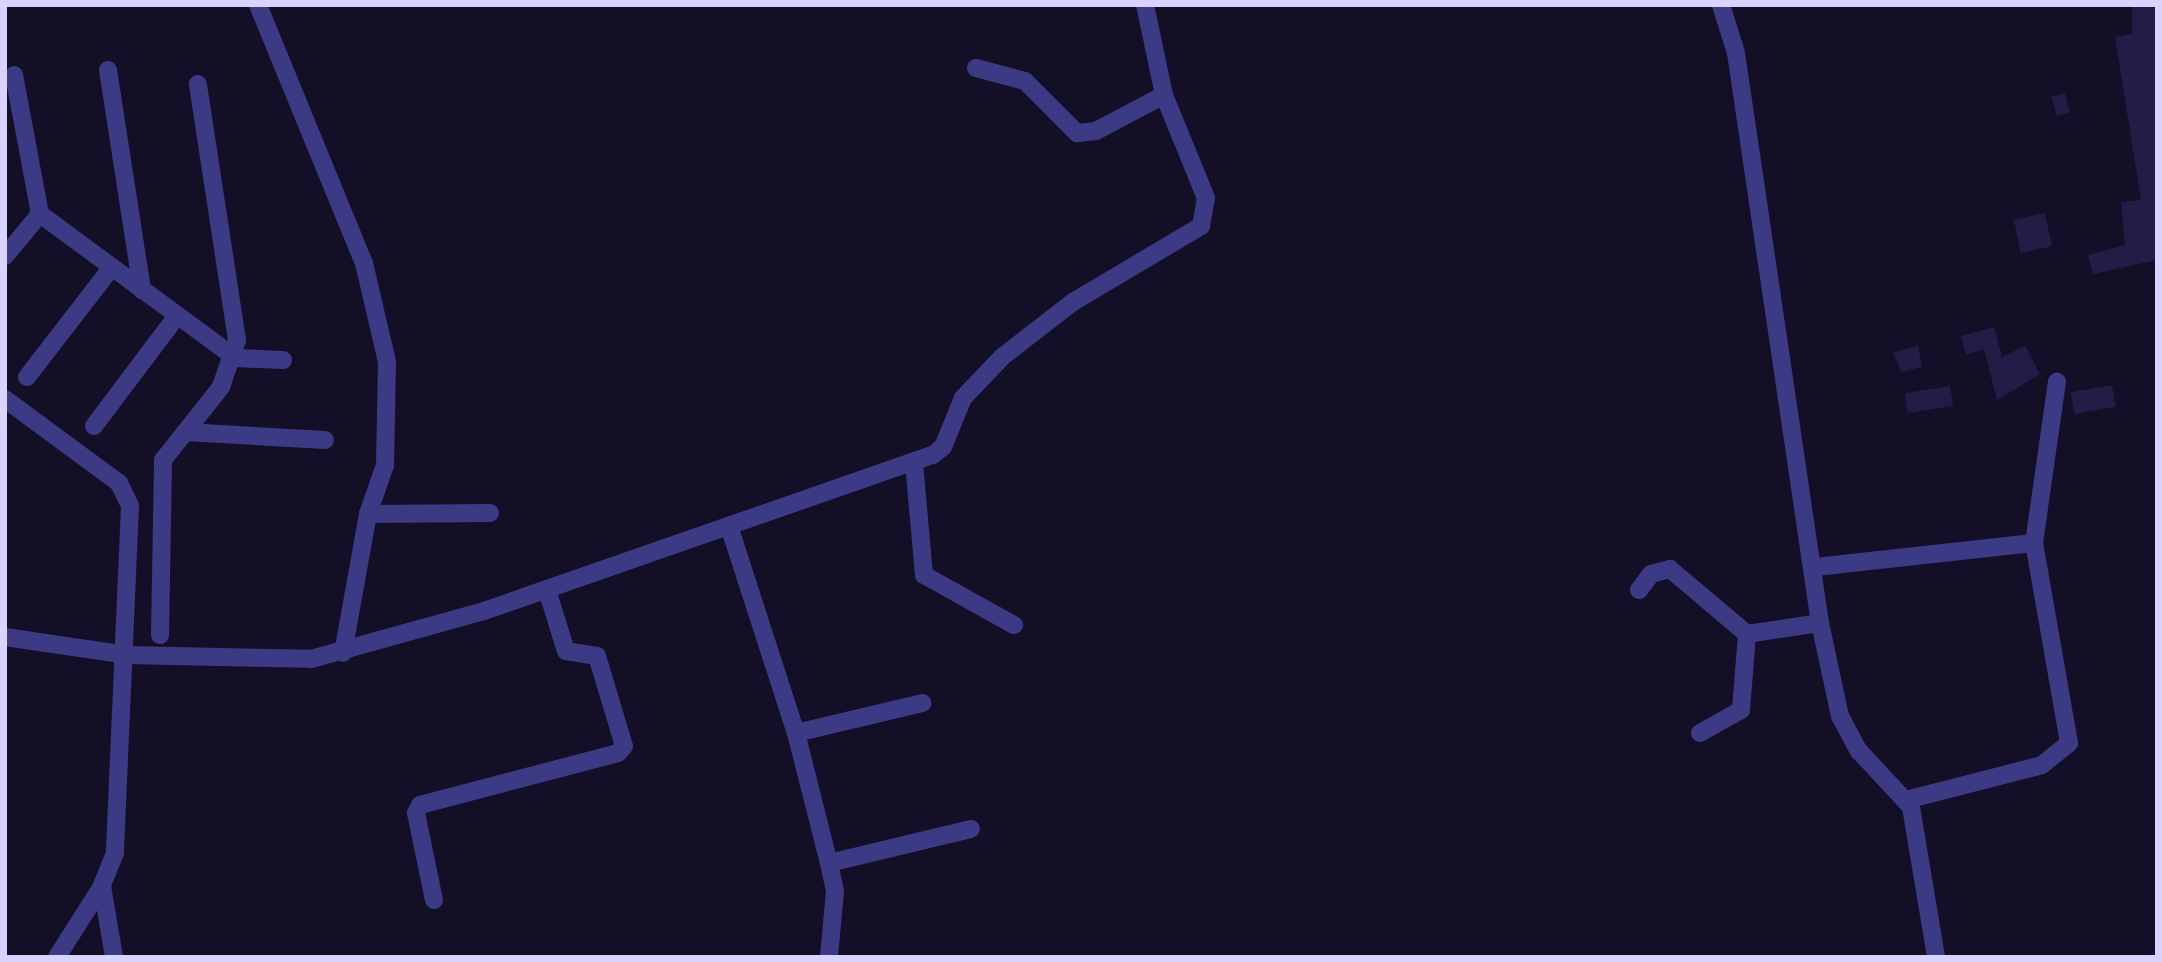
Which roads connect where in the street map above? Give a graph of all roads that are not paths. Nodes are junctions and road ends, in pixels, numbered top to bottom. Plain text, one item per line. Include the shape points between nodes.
1 (258, 5) edge
2 (1144, 5) edge
3 (1721, 5) edge
4 (976, 68) dead end
5 (108, 70) dead end
6 (14, 75) dead end
7 (198, 84) dead end
8 (18, 94) junction
9 (1164, 95) junction
10 (5, 110) edge
11 (40, 215) junction
12 (5, 256) edge
13 (112, 267) junction
14 (142, 290) junction
15 (177, 316) junction
16 (234, 358) junction
17 (283, 360) dead end
18 (27, 377) dead end
19 (2057, 382) dead end
20 (5, 399) edge
21 (94, 426) dead end
22 (185, 432) junction
23 (324, 440) dead end
24 (914, 463) junction
25 (490, 513) dead end
26 (368, 514) junction
27 (730, 529) junction
28 (2034, 542) junction
29 (1815, 567) junction
30 (547, 590) junction
31 (1639, 590) dead end
32 (1820, 623) junction
33 (1014, 625) dead end
34 (1747, 634) junction
35 (160, 635) dead end
36 (5, 636) edge
37 (343, 653) junction
38 (127, 655) junction
39 (923, 703) dead end
40 (796, 733) junction
41 (1700, 733) dead end
42 (1906, 800) junction
43 (971, 829) dead end
44 (829, 863) junction
45 (102, 886) junction
46 (435, 900) dead end
47 (57, 957) edge
48 (114, 957) edge
49 (829, 957) edge
50 (1936, 957) edge

1 - 26 street via 364,263 387,362 385,465
2 - 9 street
3 - 29 street via 1736,53
4 - 9 street via 1025,81 1077,133 1096,131
5 - 14 street
6 - 8 street
7 - 16 street via 237,340
8 - 10 street
8 - 11 street
9 - 24 street via 1206,198 1201,226 1073,302 1002,357 963,398 943,447
11 - 12 street
11 - 13 street
13 - 14 street
13 - 18 street
14 - 15 street
15 - 16 street
15 - 21 street
16 - 17 street
16 - 22 street
19 - 28 street
20 - 38 street via 119,484 130,506
22 - 23 street
22 - 35 street via 163,460
24 - 27 street
24 - 33 street via 924,575
25 - 26 street
26 - 37 street
27 - 30 street
27 - 40 street
28 - 29 street
28 - 42 street via 2069,743 2042,765
29 - 32 street
30 - 37 street
30 - 46 street via 566,651 597,656 624,746 618,753 420,805 416,813
31 - 34 street via 1651,574 1670,569
32 - 34 street
32 - 42 street via 1850,738
34 - 41 street via 1741,710
36 - 38 street
37 - 38 street via 282,661
38 - 45 street via 115,853
39 - 40 street
40 - 44 street
42 - 50 street
43 - 44 street
44 - 49 street via 835,891
45 - 47 street
45 - 48 street

